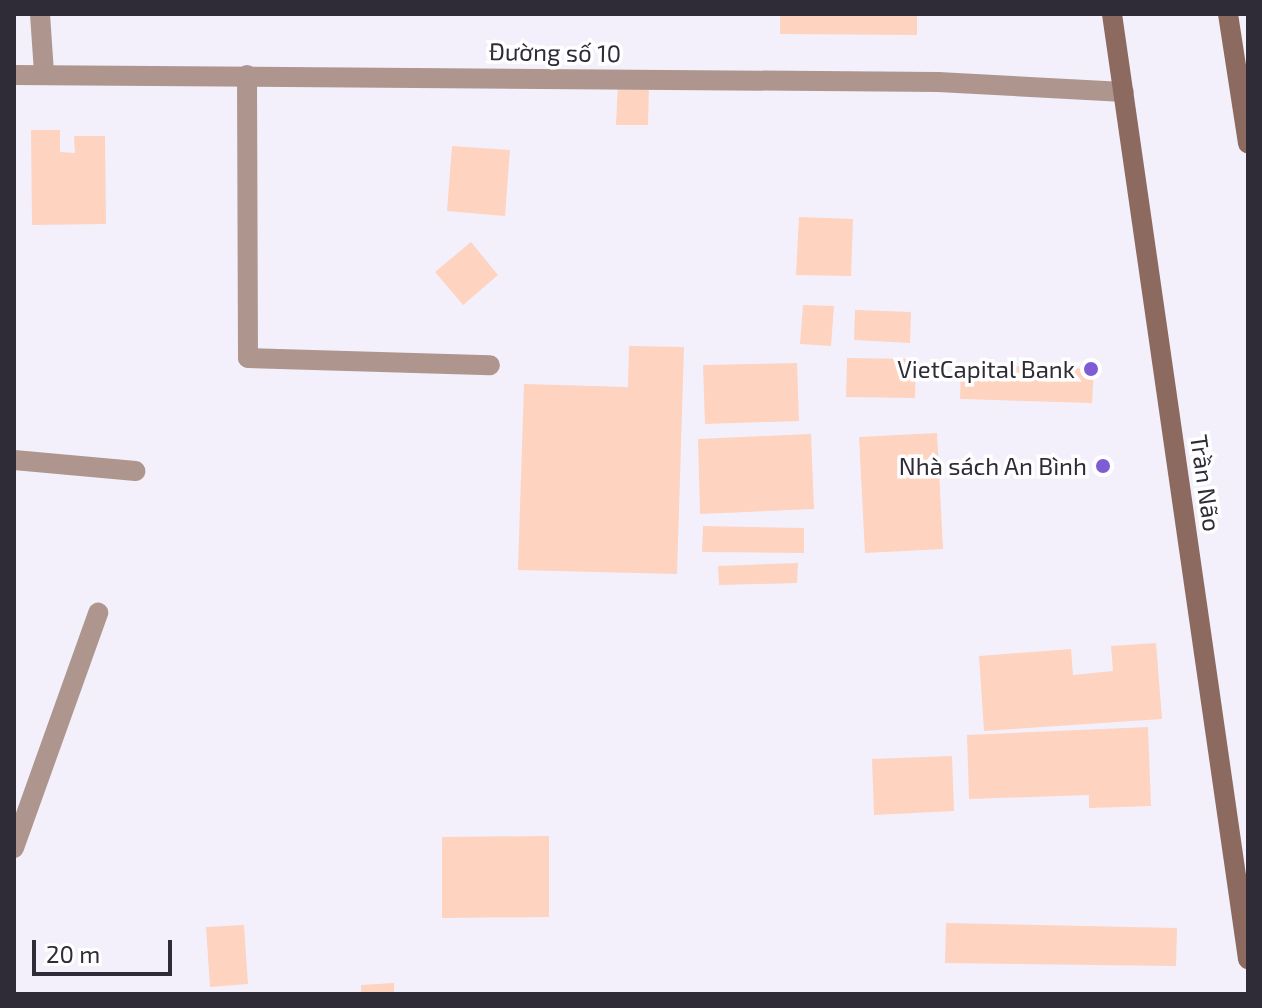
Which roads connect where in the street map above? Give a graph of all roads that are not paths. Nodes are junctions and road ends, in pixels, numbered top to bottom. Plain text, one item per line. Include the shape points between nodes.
1 (40, 14) edge
2 (1112, 14) edge
3 (1228, 14) edge
4 (44, 73) junction
5 (14, 75) edge
6 (247, 75) junction
7 (1124, 92) junction
8 (1248, 143) edge
9 (490, 365) dead end
10 (14, 460) edge
11 (136, 471) dead end
12 (98, 613) dead end
13 (14, 848) edge
14 (1248, 959) edge

1 - 4 street
2 - 7 main road, Trần Não
3 - 8 main road
4 - 5 street, Đường số 10
4 - 6 street, Đường số 10
6 - 7 street, Đường số 10 via 938,82
6 - 9 street via 248,358
7 - 14 main road, Trần Não
10 - 11 street
12 - 13 street

